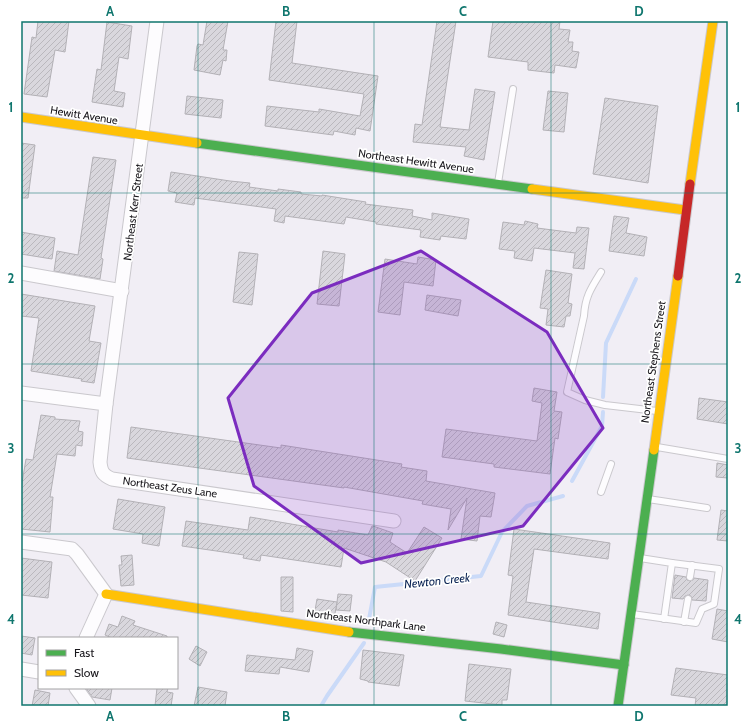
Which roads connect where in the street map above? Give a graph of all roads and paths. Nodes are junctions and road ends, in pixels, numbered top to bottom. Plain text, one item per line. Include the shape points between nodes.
1 (157, 21) edge
2 (713, 21) edge
3 (513, 89) dead end
4 (21, 117) edge
5 (143, 136) junction
6 (498, 185) junction
7 (685, 210) junction
8 (601, 272) dead end
9 (21, 273) edge
10 (122, 291) junction
11 (21, 393) edge
12 (106, 404) junction
13 (658, 411) junction
14 (654, 446) junction
15 (728, 458) edge
16 (611, 464) dead end
17 (601, 492) dead end
18 (646, 498) junction
19 (707, 508) dead end
20 (394, 520) dead end
21 (21, 542) edge
22 (638, 558) junction
23 (672, 562) junction
24 (692, 565) junction
25 (690, 577) dead end
26 (106, 594) junction
27 (688, 599) dead end
28 (630, 614) junction
29 (664, 619) junction
30 (684, 622) junction
31 (86, 637) edge
32 (624, 664) junction
33 (21, 669) edge
34 (38, 672) edge
35 (77, 689) edge
36 (90, 706) edge
37 (618, 706) edge

1 - 5 street, Northeast Kerr Street
2 - 7 street, Northeast Stephens Street
3 - 6 lane
4 - 5 street, Hewitt Avenue
5 - 6 street, Northeast Hewitt Avenue
5 - 10 street, Northeast Kerr Street
6 - 7 street, Northeast Hewitt Avenue
7 - 13 street, Northeast Stephens Street
8 - 13 lane via 589,290 584,304 584,316 567,392 605,405
9 - 10 street
10 - 12 street, Northeast Kerr Street
11 - 12 street
12 - 20 street, Northeast Zeus Lane via 100,471 112,479
13 - 14 street, Northeast Stephens Street
14 - 15 lane
14 - 18 street, Northeast Stephens Street
16 - 17 lane
18 - 19 lane
18 - 22 street, Northeast Stephens Street
21 - 26 street via 72,549
22 - 23 lane
22 - 28 street, Northeast Stephens Street
23 - 24 lane
23 - 29 lane
24 - 25 lane
24 - 30 lane via 719,569 714,604 702,609 696,623
26 - 31 street
26 - 32 street, Northeast Northpark Lane via 357,633
27 - 30 lane
28 - 29 lane
28 - 32 street, Northeast Stephens Street
29 - 30 lane
32 - 37 street, Northeast Stephens Street
33 - 34 street
35 - 36 street

